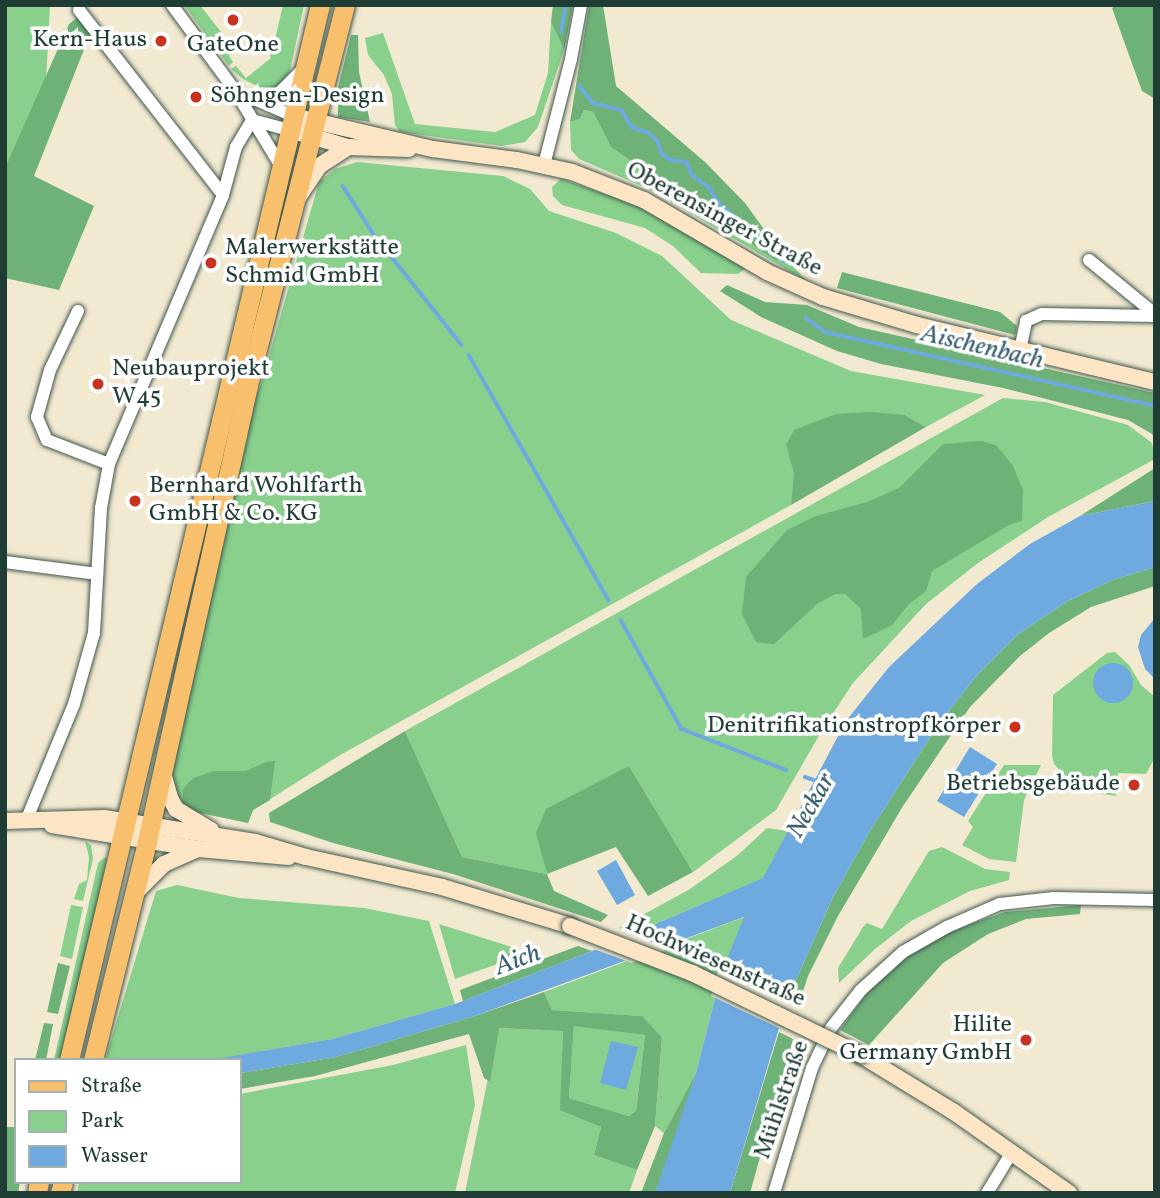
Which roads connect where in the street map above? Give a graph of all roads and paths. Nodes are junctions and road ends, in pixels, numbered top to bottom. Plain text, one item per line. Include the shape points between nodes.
1 (172, 5) edge
2 (320, 5) edge
3 (345, 5) edge
4 (581, 5) edge
5 (79, 10) dead end
6 (306, 64) junction
7 (234, 89) junction
8 (254, 99) junction
9 (252, 120) junction
10 (292, 123) junction
11 (315, 130) junction
12 (348, 146) junction
13 (433, 149) junction
14 (544, 165) junction
15 (282, 168) junction
16 (223, 195) junction
17 (296, 202) junction
18 (1089, 260) dead end
19 (78, 310) dead end
20 (1155, 315) edge
21 (1020, 349) junction
22 (1155, 382) edge
23 (109, 464) junction
24 (5, 563) edge
25 (97, 574) junction
26 (163, 772) junction
27 (5, 821) edge
28 (30, 821) junction
29 (125, 829) junction
30 (149, 833) junction
31 (233, 838) junction
32 (198, 849) junction
33 (306, 857) junction
34 (133, 895) junction
35 (1155, 900) edge
36 (71, 1051) edge
37 (95, 1051) edge
38 (1012, 1152) junction
39 (774, 1193) edge
40 (987, 1193) edge
41 (1069, 1193) edge

1 - 7 street
2 - 6 main road
3 - 11 main road
4 - 14 street
5 - 16 street
6 - 8 street via 279,93
6 - 10 main road
7 - 8 street
7 - 9 street
8 - 10 street
9 - 10 street
9 - 15 street
9 - 16 street via 236,147
10 - 11 street
10 - 15 main road
11 - 12 street, Oberensinger Straße
11 - 13 street, Oberensinger Straße
11 - 17 main road
12 - 13 street, Oberensinger Straße
12 - 17 street via 319,166
13 - 14 street, Oberensinger Straße
14 - 21 street, Oberensinger Straße via 644,200 767,272 823,297 862,311
15 - 29 main road
16 - 23 street
17 - 26 main road via 236,435
18 - 20 street
19 - 23 street via 50,370 37,417 47,440
20 - 21 street via 1042,314 1026,321
21 - 22 street, Oberensinger Straße
23 - 25 street
24 - 25 street
25 - 28 street via 94,633 74,704
26 - 30 main road
26 - 31 street via 180,813
27 - 28 street, Hochwiesenstraße
28 - 29 street, Hochwiesenstraße
29 - 30 street, Hochwiesenstraße
29 - 36 main road
30 - 31 street, Hochwiesenstraße
30 - 32 street, Hochwiesenstraße
30 - 34 main road
31 - 33 street, Hochwiesenstraße
32 - 33 street, Hochwiesenstraße
32 - 34 street via 164,864
33 - 38 street, Hochwiesenstraße, bridge via 442,887 570,926 714,983 861,1055
34 - 37 main road
35 - 39 street, Mühlstraße via 1054,898 1000,904 903,952 861,990 831,1028 812,1068
38 - 40 street
38 - 41 street, Hochwiesenstraße

